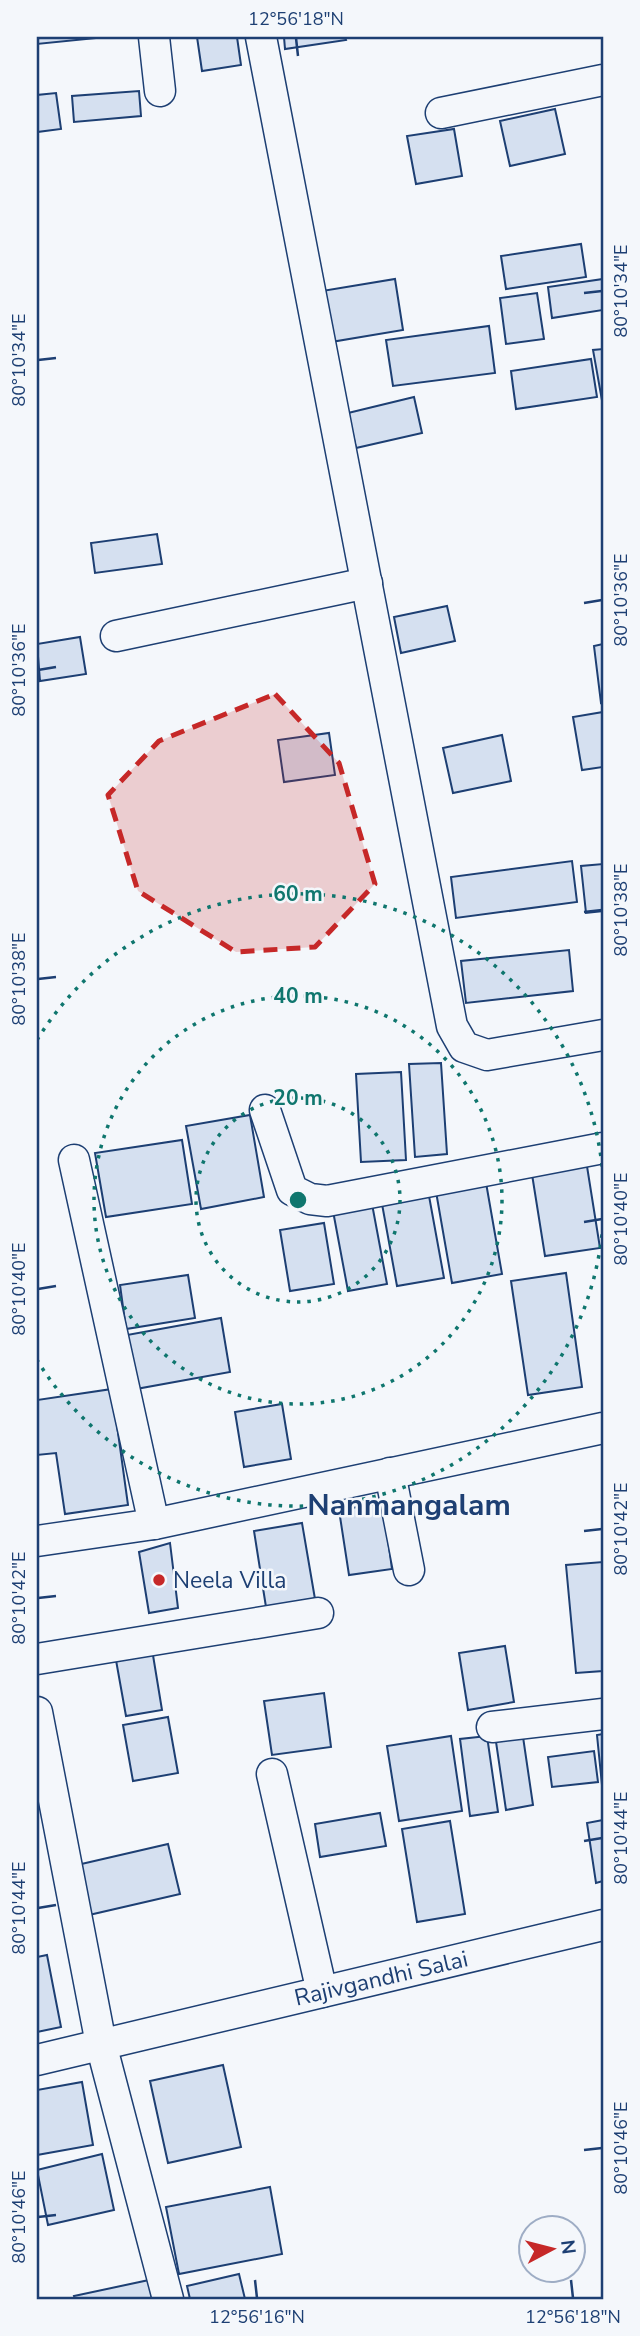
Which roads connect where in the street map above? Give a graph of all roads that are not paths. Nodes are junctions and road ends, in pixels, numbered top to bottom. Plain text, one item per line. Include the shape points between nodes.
1 (154, 37) edge
2 (261, 37) edge
3 (603, 80) edge
4 (160, 91) dead end
5 (442, 113) dead end
6 (367, 583) junction
7 (116, 636) dead end
8 (603, 1035) edge
9 (265, 1111) dead end
10 (603, 1148) edge
11 (74, 1160) dead end
12 (603, 1428) edge
13 (390, 1474) junction
14 (154, 1524) junction
15 (37, 1541) edge
16 (408, 1570) dead end
17 (318, 1613) dead end
18 (37, 1659) edge
19 (37, 1712) edge
20 (603, 1714) edge
21 (492, 1727) dead end
22 (272, 1774) dead end
23 (603, 1925) edge
24 (322, 1992) junction
25 (101, 2044) junction
26 (37, 2060) edge
27 (168, 2299) edge

1 - 4 street
2 - 6 street
3 - 5 street
6 - 7 street
6 - 8 street via 452,1026 464,1047 487,1055
9 - 10 street via 292,1190 318,1200
11 - 14 street
12 - 13 street
13 - 14 street
13 - 16 street
14 - 15 street
17 - 18 street
19 - 25 street
20 - 21 street
22 - 24 street
23 - 24 street, Rajivgandhi Salai
24 - 25 street, Rajivgandhi Salai
25 - 26 street, Rajivgandhi Salai
25 - 27 street

